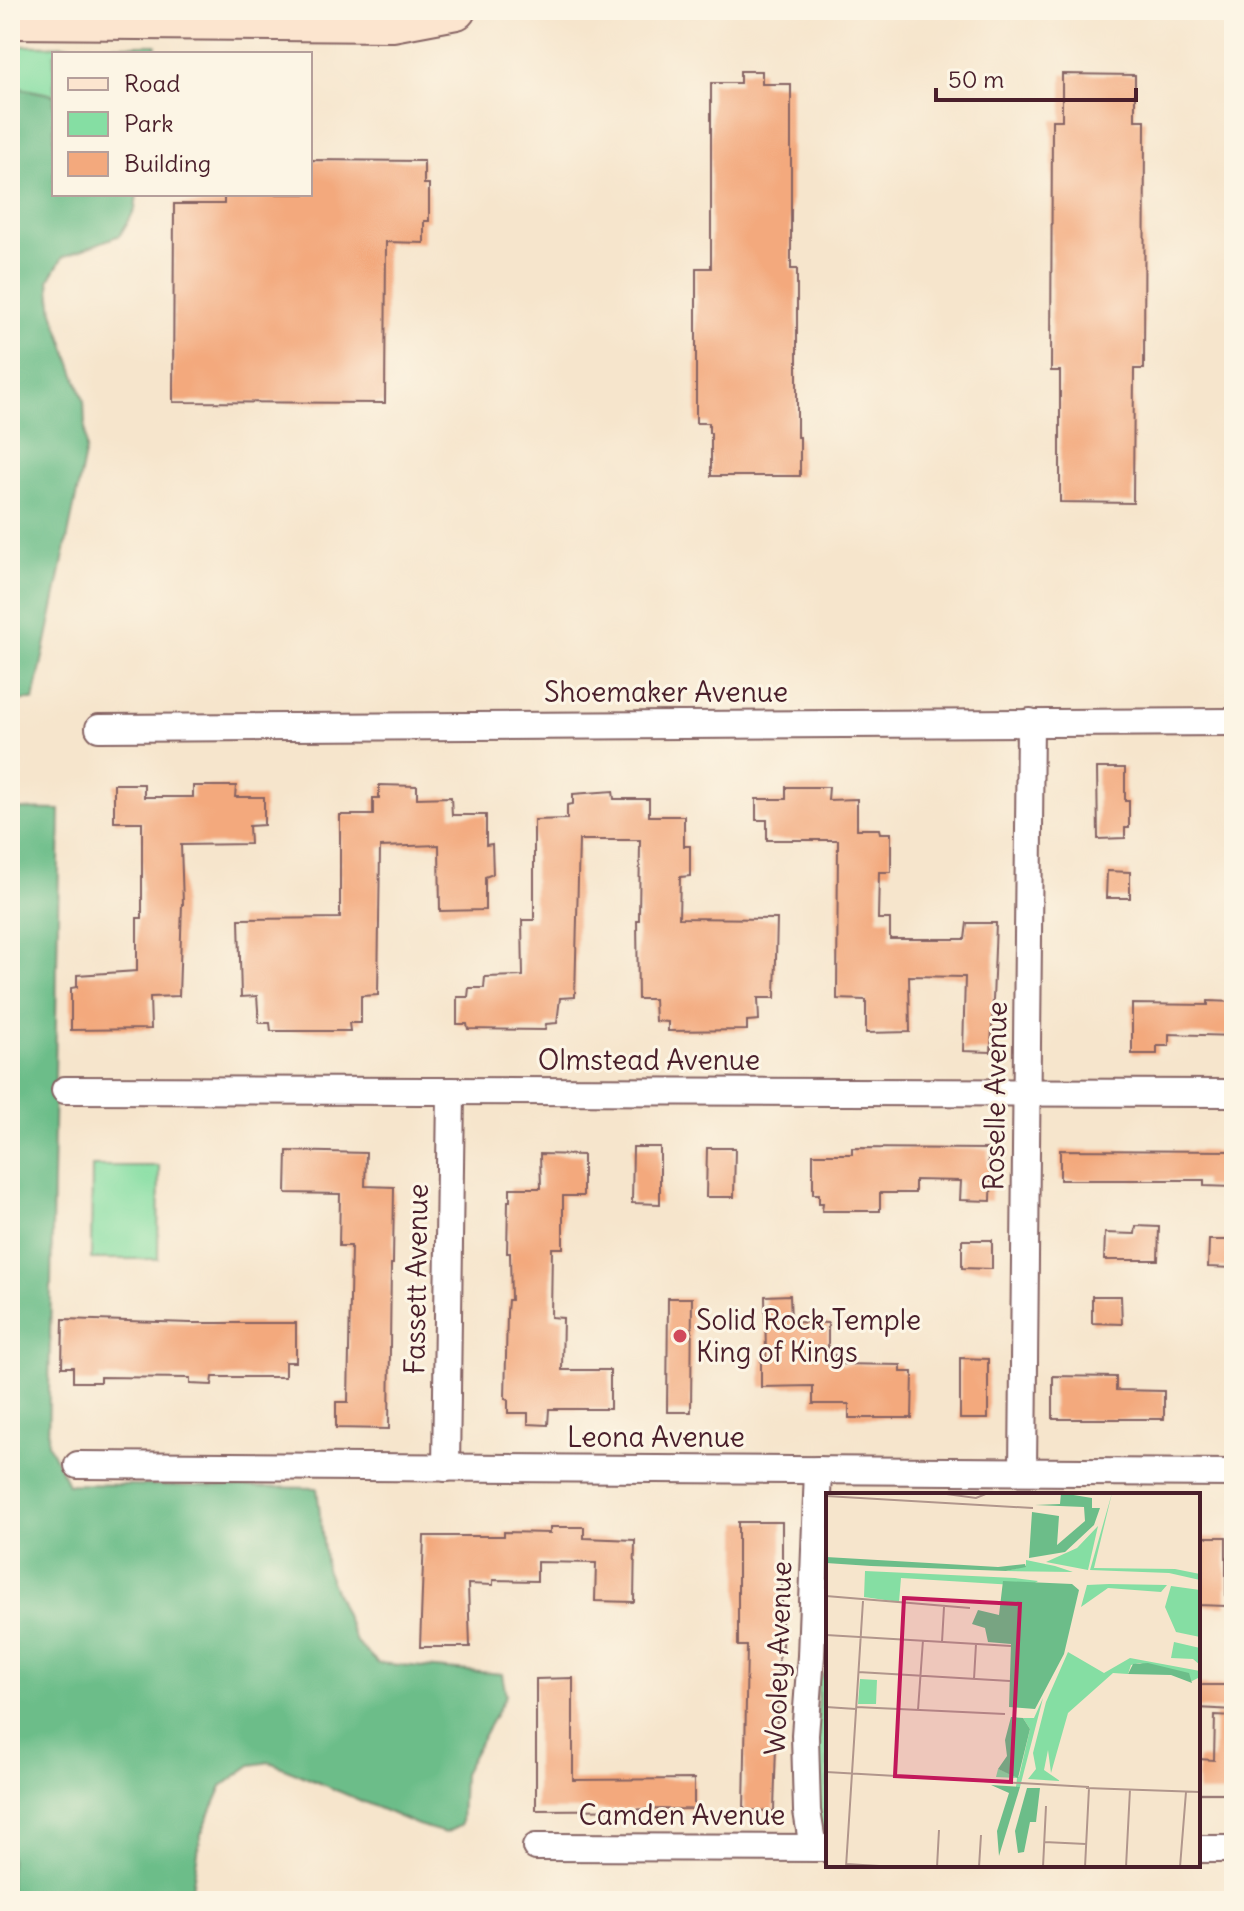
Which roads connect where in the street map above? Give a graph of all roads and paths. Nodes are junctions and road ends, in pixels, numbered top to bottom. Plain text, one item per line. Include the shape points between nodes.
1 (456, 10) edge
2 (10, 19) edge
3 (1030, 722) junction
4 (1234, 722) edge
5 (99, 728) dead end
6 (65, 1090) dead end
7 (451, 1091) junction
8 (1027, 1093) junction
9 (1234, 1093) edge
10 (78, 1465) dead end
11 (446, 1468) junction
12 (818, 1470) junction
13 (1023, 1471) junction
14 (1234, 1473) edge
15 (536, 1847) dead end
16 (821, 1848) edge
17 (1200, 1849) edge
18 (1234, 1849) edge

1 - 2 main road via 392,22
3 - 4 street, Shoemaker Avenue
3 - 5 street, Shoemaker Avenue
3 - 8 street, Roselle Avenue
6 - 7 street, Olmstead Avenue
7 - 8 street, Olmstead Avenue
7 - 11 street, Fassett Avenue
8 - 9 street, Olmstead Avenue
8 - 13 street, Roselle Avenue
10 - 11 street, Leona Avenue
11 - 12 street, Leona Avenue
12 - 13 street, Leona Avenue
12 - 16 street, Wooley Avenue via 805,1735 807,1811
13 - 14 street, Leona Avenue
15 - 16 street, Camden Avenue
17 - 18 street

